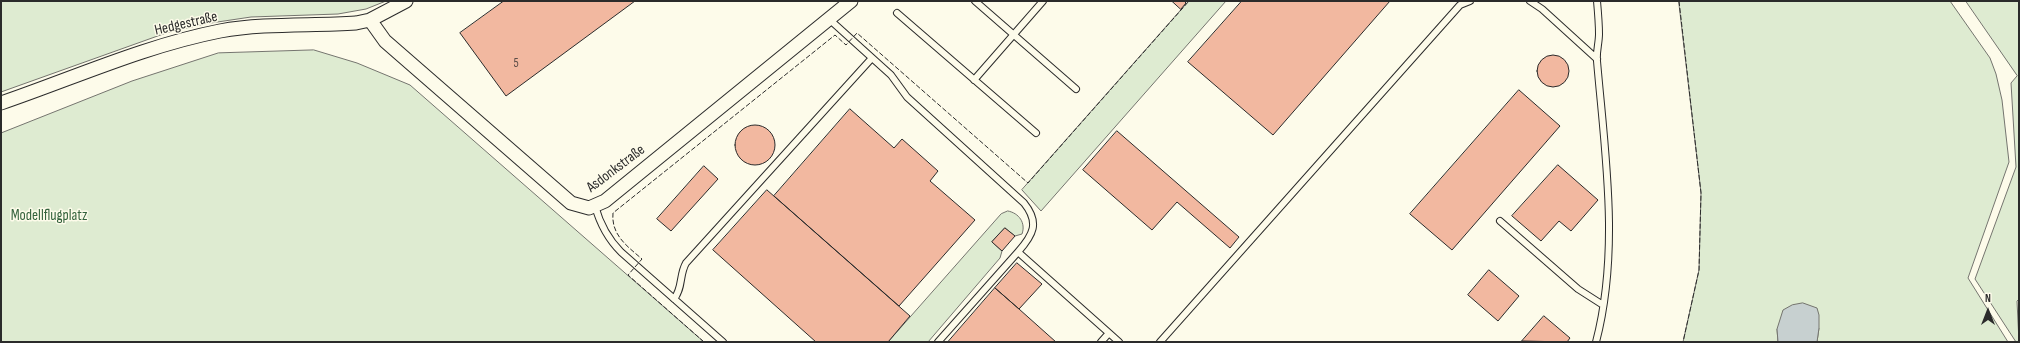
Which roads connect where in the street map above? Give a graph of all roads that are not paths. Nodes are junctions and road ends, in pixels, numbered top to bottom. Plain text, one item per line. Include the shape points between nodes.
1 (406, 1) edge
2 (851, 1) edge
3 (975, 1) edge
4 (1042, 1) edge
5 (1470, 1) edge
6 (1530, 1) edge
7 (1597, 1) edge
8 (1460, 3) edge
9 (897, 13) dead end
10 (829, 19) junction
11 (370, 20) junction
12 (1014, 35) junction
13 (872, 58) junction
14 (1597, 59) junction
15 (974, 80) junction
16 (1076, 89) dead end
17 (1, 103) edge
18 (1036, 133) dead end
19 (595, 206) junction
20 (1500, 221) dead end
21 (1018, 252) junction
22 (674, 299) junction
23 (1603, 305) junction
24 (1109, 333) junction
25 (723, 342) edge
26 (938, 342) edge
27 (1101, 342) edge
28 (1119, 342) edge
29 (1160, 342) edge
30 (1596, 342) edge

1 - 11 street, Hedgestraße
2 - 10 street, Asdonkstraße
3 - 12 lane
4 - 12 lane
5 - 8 lane
6 - 14 lane
7 - 14 lane
8 - 29 lane
9 - 15 lane
10 - 13 lane
10 - 19 street, Asdonkstraße
11 - 17 street, Hedgestraße via 339,24 252,26 220,31 155,47
11 - 19 street, Asdonkstraße via 385,41 571,203 583,208
12 - 15 lane
12 - 16 lane
13 - 21 lane via 896,80 907,97 1030,210 1034,228
13 - 22 lane via 686,263 681,287
14 - 23 lane via 1609,198 1609,244
15 - 18 lane
19 - 22 lane via 610,241
20 - 23 lane via 1578,289
21 - 24 lane
21 - 26 lane
22 - 25 lane
23 - 30 lane
24 - 27 lane
24 - 28 lane

